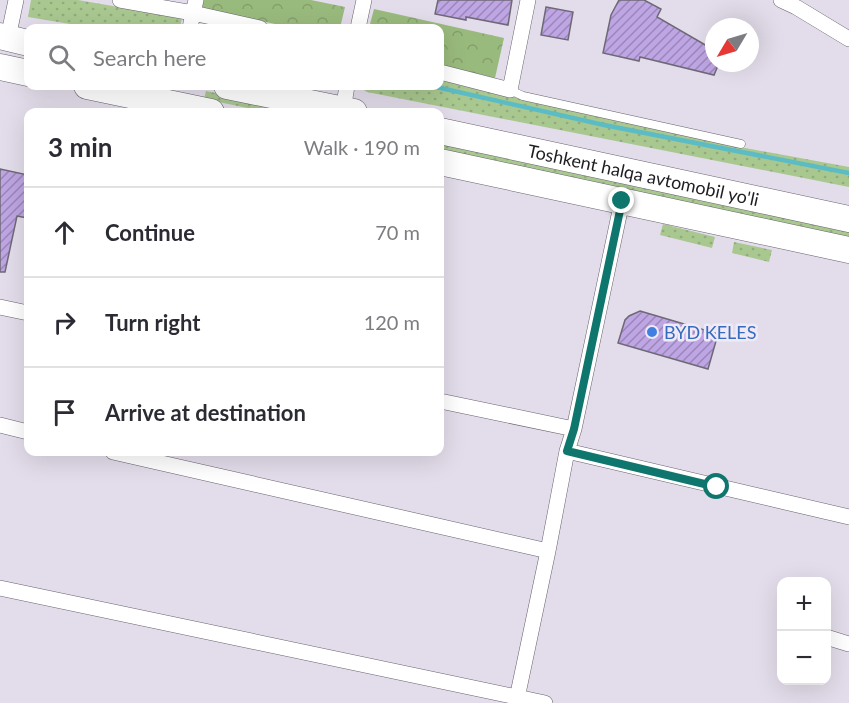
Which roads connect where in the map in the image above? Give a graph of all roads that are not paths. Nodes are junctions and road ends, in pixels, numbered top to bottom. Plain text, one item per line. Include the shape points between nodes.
1 (16, 0) edge
2 (120, 0) edge
3 (364, 0) edge
4 (528, 0) edge
5 (781, 0) edge
6 (193, 14) edge
7 (241, 24) edge
8 (359, 24) edge
9 (12, 39) edge
10 (849, 39) edge
11 (0, 67) edge
12 (24, 72) edge
13 (444, 73) edge
14 (127, 90) edge
15 (255, 90) edge
16 (510, 90) junction
17 (178, 95) edge
18 (348, 103) edge
19 (203, 108) edge
20 (444, 132) edge
21 (741, 144) dead end
22 (444, 163) edge
23 (622, 201) junction
24 (849, 219) edge
25 (849, 250) edge
26 (0, 307) edge
27 (24, 312) edge
28 (444, 402) edge
29 (0, 425) edge
30 (574, 429) junction
31 (24, 431) edge
32 (567, 451) junction
33 (131, 456) edge
34 (849, 517) edge
35 (548, 551) junction
36 (0, 588) edge
37 (831, 639) edge
38 (849, 644) edge
39 (517, 700) edge
40 (545, 703) edge

1 - 9 street
2 - 6 street
3 - 8 street
4 - 16 street
5 - 10 street
6 - 7 street
11 - 12 highway
13 - 16 street
14 - 17 highway
15 - 18 highway
16 - 21 lane
17 - 19 highway
20 - 24 highway, Toshkent halqa avtomobil yo'li
22 - 23 highway, Toshkent halqa avtomobil yo'li
23 - 25 highway, Toshkent halqa avtomobil yo'li
23 - 30 street
26 - 27 street
28 - 30 street
29 - 31 street
30 - 32 street
32 - 34 street
32 - 35 street
33 - 35 street
35 - 39 street
36 - 39 street
37 - 38 street
39 - 40 street

